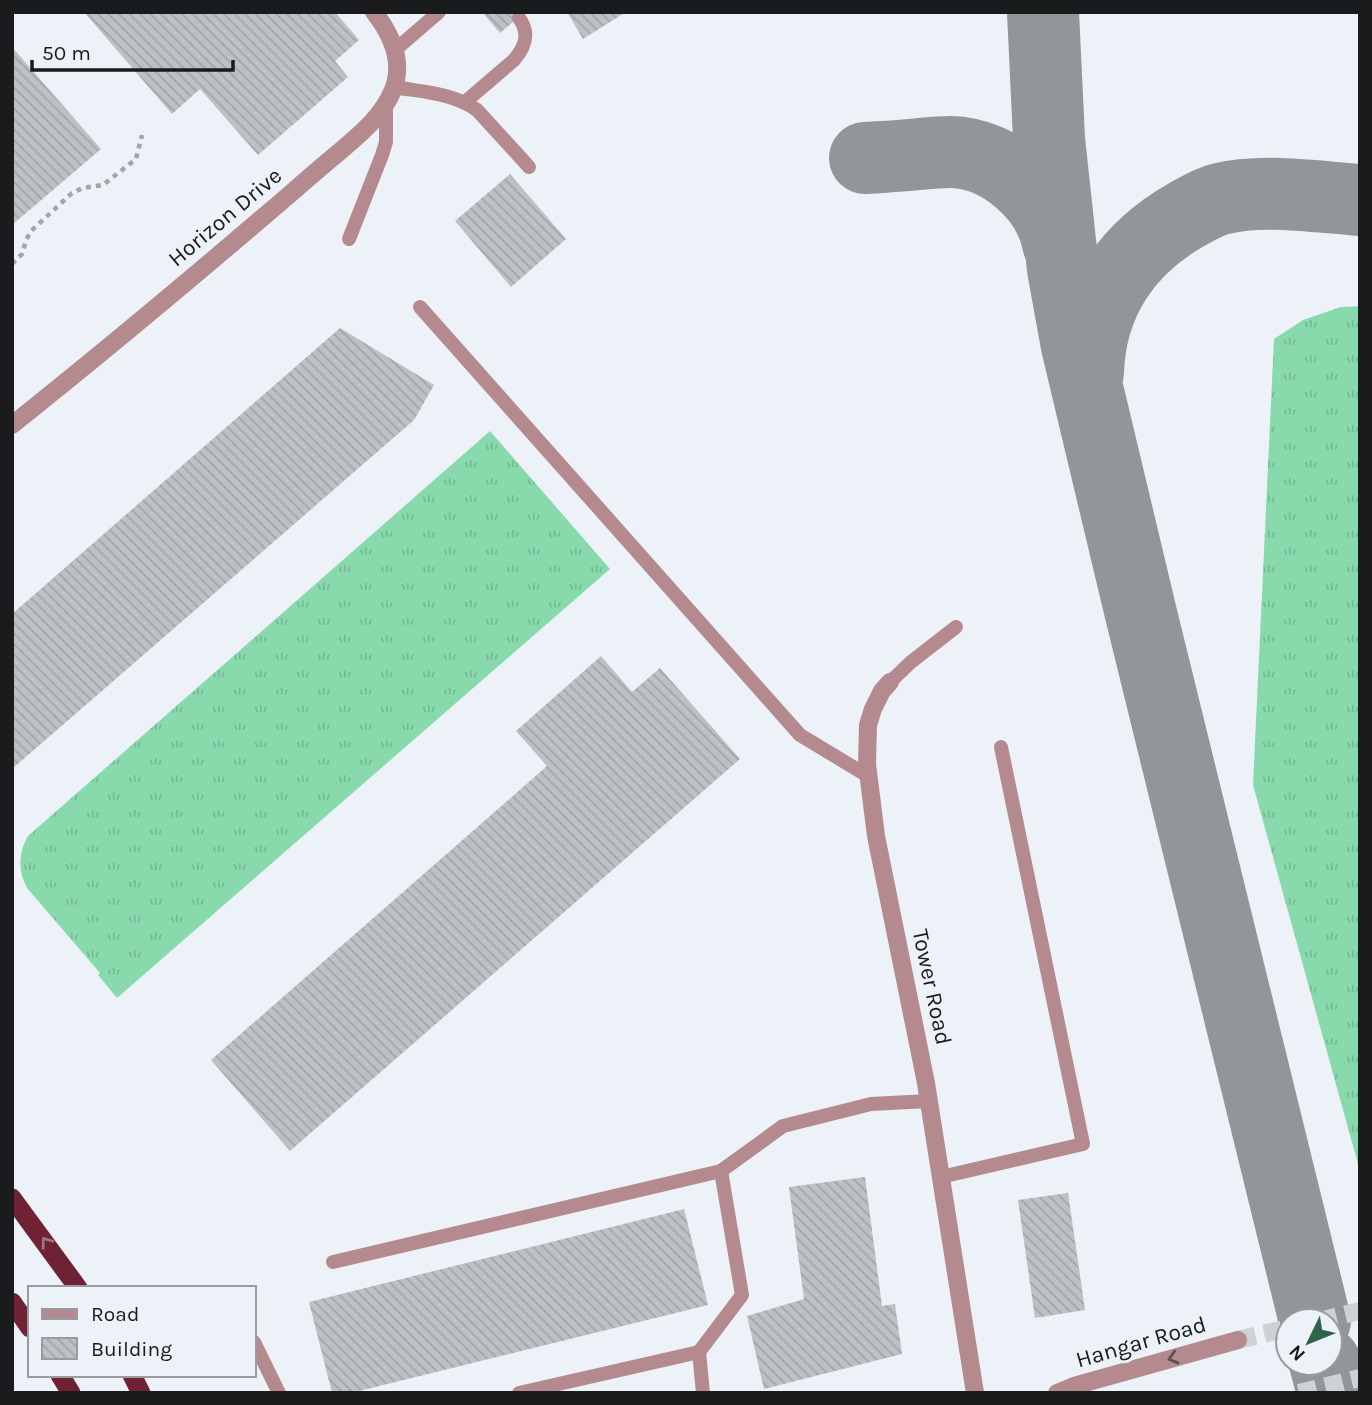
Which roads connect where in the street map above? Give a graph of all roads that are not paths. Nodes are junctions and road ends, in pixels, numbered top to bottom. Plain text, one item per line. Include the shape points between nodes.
1 (374, 12) edge
2 (439, 12) edge
3 (519, 18) dead end
4 (395, 50) junction
5 (394, 87) junction
6 (465, 102) junction
7 (386, 104) junction
8 (529, 167) dead end
9 (349, 239) dead end
10 (420, 307) dead end
11 (12, 425) edge
12 (956, 627) dead end
13 (890, 682) joint
14 (1001, 747) dead end
15 (868, 776) junction
16 (929, 1101) junction
17 (721, 1171) junction
18 (941, 1177) junction
19 (12, 1198) edge
20 (333, 1262) dead end
21 (77, 1286) edge
22 (12, 1302) edge
23 (28, 1325) edge
24 (1238, 1340) tunnel mouth
25 (256, 1346) edge
26 (699, 1352) junction
27 (62, 1377) edge
28 (133, 1377) edge
29 (71, 1393) edge
30 (141, 1393) edge
31 (279, 1393) edge
32 (519, 1393) edge
33 (703, 1393) edge
34 (975, 1393) edge
35 (1057, 1393) edge

1 - 4 street, Horizon Drive
2 - 4 lane
3 - 6 lane via 526,37 520,53
4 - 5 street, Horizon Drive via 398,71
5 - 6 lane
5 - 7 street, Horizon Drive
6 - 8 lane
7 - 9 lane via 386,142
7 - 11 street, Horizon Drive via 371,124 287,197
10 - 15 lane via 800,735
12 - 13 lane, Tower Road
13 - 15 street, Tower Road via 868,725
14 - 18 lane via 1083,1144
15 - 16 street, Tower Road
16 - 17 lane via 871,1104 782,1126
16 - 18 street, Tower Road
17 - 20 lane
17 - 26 lane via 741,1295
18 - 34 street, Tower Road
21 -> 19 highway
22 - 23 highway
24 -> 35 street, Hangar Road
25 - 31 lane
26 - 32 lane
26 - 33 lane
27 - 29 highway
28 - 30 highway

